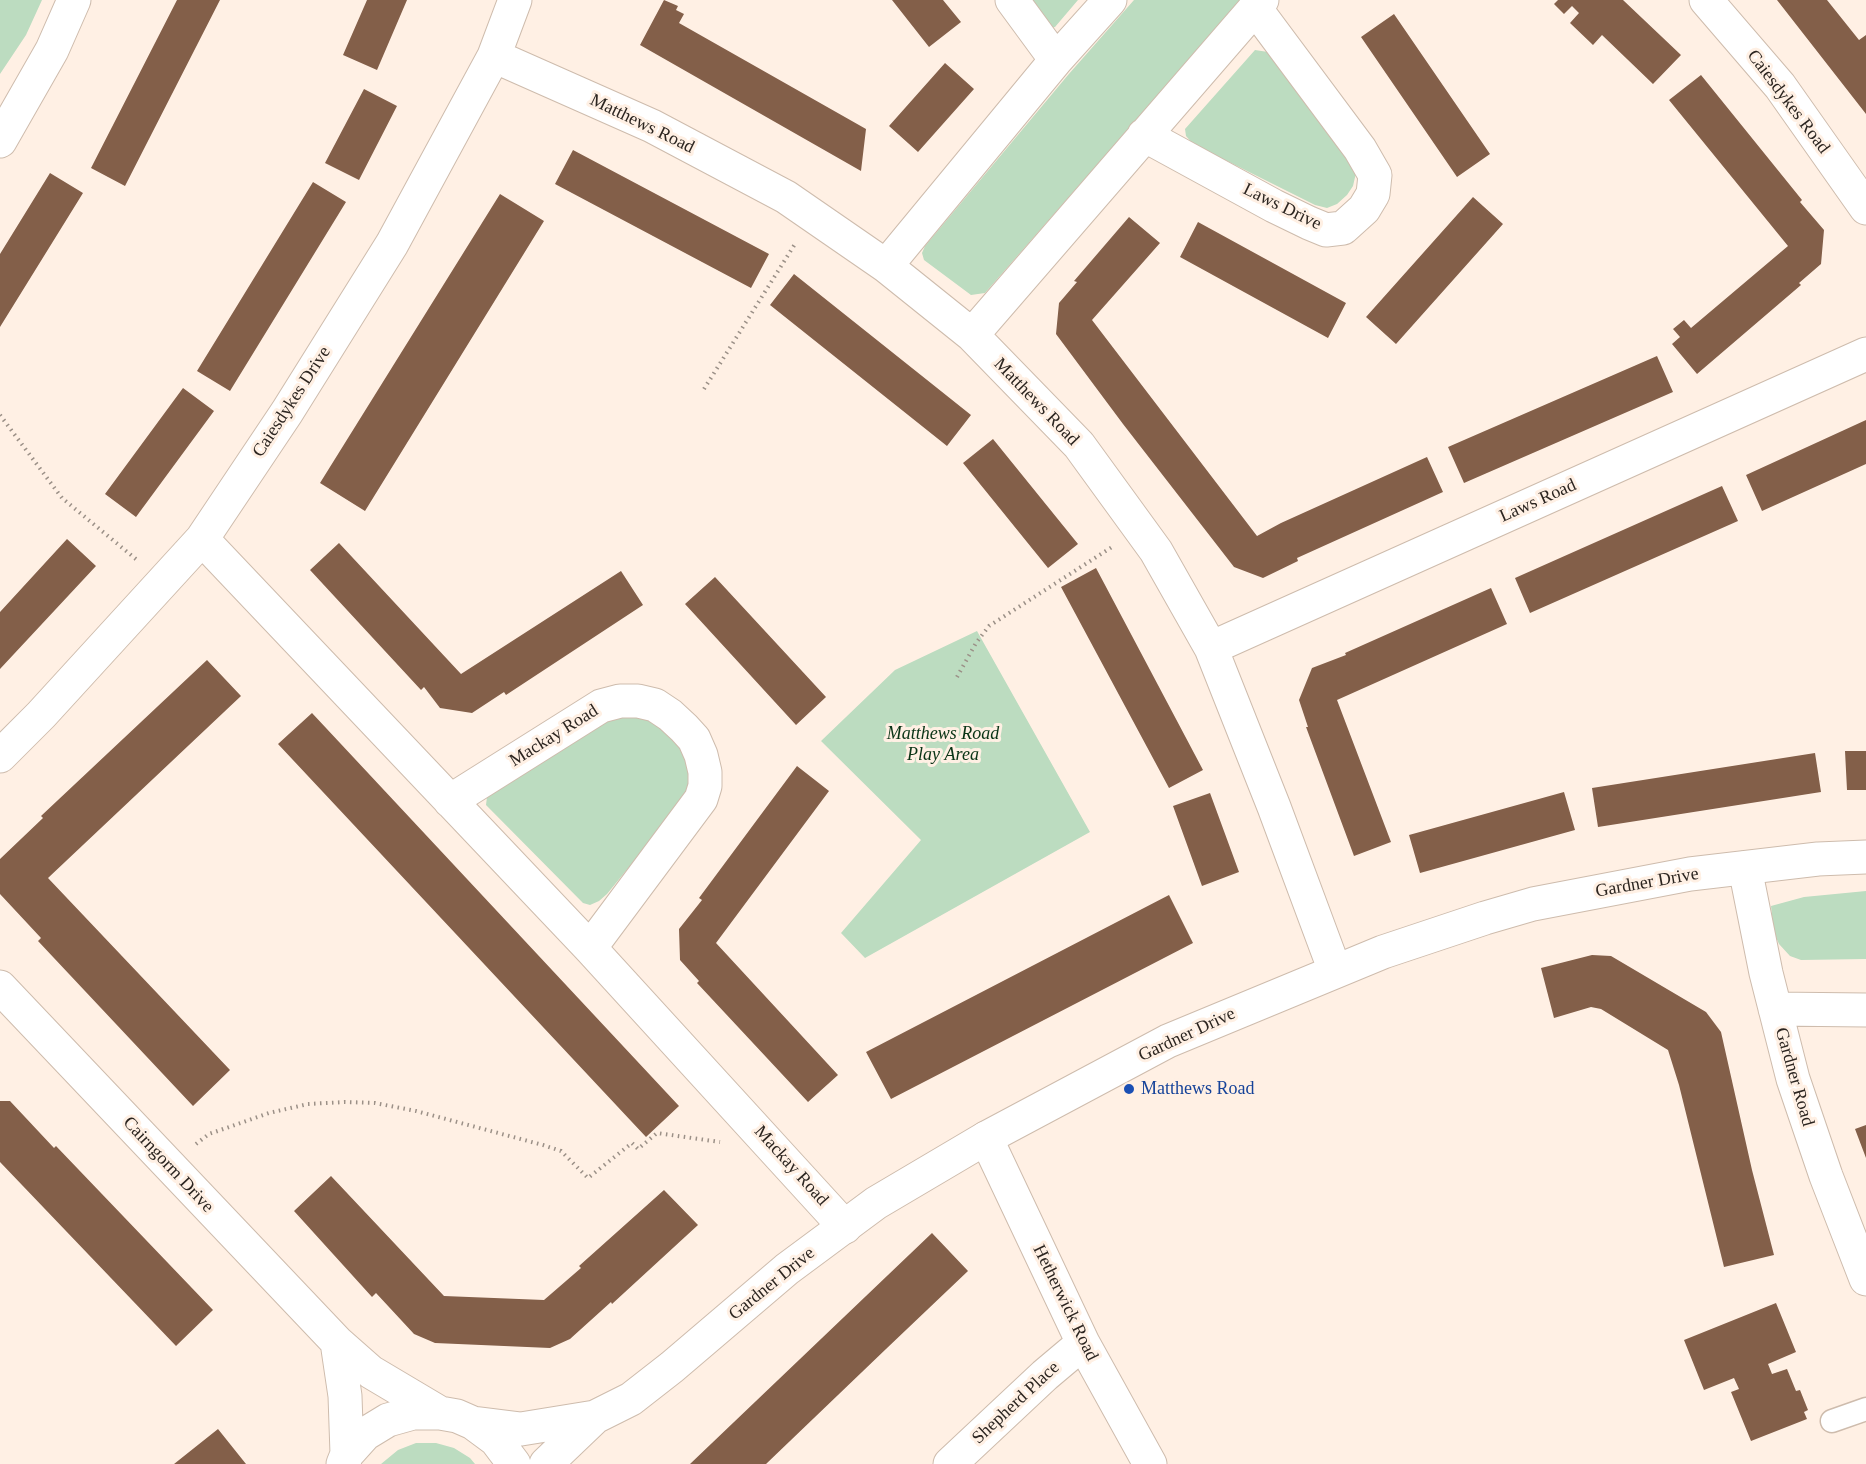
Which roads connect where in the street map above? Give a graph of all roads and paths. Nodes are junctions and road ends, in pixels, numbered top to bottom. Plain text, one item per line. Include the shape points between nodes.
1 (74, 0) edge
2 (514, 0) edge
3 (1012, 0) edge
4 (1110, 0) edge
5 (1706, 0) edge
6 (1258, 4) edge
7 (494, 56) junction
8 (1056, 60) junction
9 (1144, 135) junction
10 (0, 140) edge
11 (1866, 208) edge
12 (814, 216) junction
13 (886, 266) junction
14 (972, 334) junction
15 (1866, 354) edge
16 (704, 389) dead end
17 (0, 415) edge
18 (1140, 529) junction
19 (202, 539) junction
20 (163, 581) junction
21 (1211, 648) junction
22 (957, 676) dead end
23 (0, 756) edge
24 (450, 801) junction
25 (1866, 857) edge
26 (1745, 868) junction
27 (590, 948) junction
28 (1335, 971) junction
29 (1, 989) edge
30 (1775, 1009) junction
31 (1866, 1010) edge
32 (756, 1128) junction
33 (986, 1138) junction
34 (169, 1167) junction
35 (845, 1227) junction
36 (1866, 1279) edge
37 (337, 1342) junction
38 (1083, 1343) junction
39 (1866, 1409) edge
40 (440, 1413) junction
41 (596, 1417) junction
42 (1833, 1421) dead end
43 (473, 1423) junction
44 (345, 1459) edge
45 (514, 1464) edge
46 (546, 1464) edge
47 (950, 1464) edge
48 (1150, 1464) edge

1 - 10 street via 52,50
2 - 7 street, Caiesdykes Drive
3 - 8 street
4 - 8 street
5 - 11 street, Caiesdykes Road via 1780,86
6 - 9 street, Laws Drive
6 - 9 street, Laws Drive via 1375,175 1373,194 1364,209 1343,228 1326,230
7 - 12 street, Matthews Road via 652,126 786,197
7 - 19 street, Caiesdykes Drive via 392,244 288,412
8 - 13 street
9 - 14 street, Laws Drive
12 - 13 street, Matthews Road
12 - 16 path
13 - 14 street, Matthews Road
14 - 18 street, Matthews Road via 1079,445
15 - 21 street, Laws Road
17 - 20 path via 62,498
18 - 21 street, Matthews Road
18 - 22 path via 989,626
19 - 20 street, Caiesdykes Drive
19 - 24 street, Mackay Road
20 - 23 street, Caiesdykes Drive
21 - 28 street, Matthews Road
24 - 27 street, Mackay Road
24 - 27 street, Mackay Road via 601,706 620,701 656,705 684,728 701,755 705,786 701,799
25 - 26 street, Gardner Drive
26 - 28 street, Gardner Drive via 1690,874 1533,904 1402,945
26 - 30 street, Gardner Road
27 - 32 street, Mackay Road
28 - 33 street, Gardner Drive via 1168,1041
29 - 34 street, Cairngorm Drive
30 - 31 street
30 - 36 street, Gardner Road via 1808,1127
32 - 34 path via 735,1144 657,1133 638,1149 632,1143 588,1178 561,1151 416,1111 375,1103 308,1104 209,1134
32 - 35 street, Mackay Road
33 - 35 street, Gardner Drive via 876,1203
33 - 38 street, Hetherwick Road
34 - 37 street, Cairngorm Drive
35 - 41 street, Gardner Drive via 787,1269 631,1399
37 - 40 street, Cairngorm Drive via 371,1372
37 - 44 street via 345,1396
38 - 47 street, Shepherd Place
38 - 48 street, Hetherwick Road
39 - 42 lane
40 - 43 street
40 - 44 street via 413,1413 388,1420 365,1434
41 - 43 street, Gardner Drive via 521,1429
41 - 46 street, Gardner Drive
43 - 45 street via 496,1440

